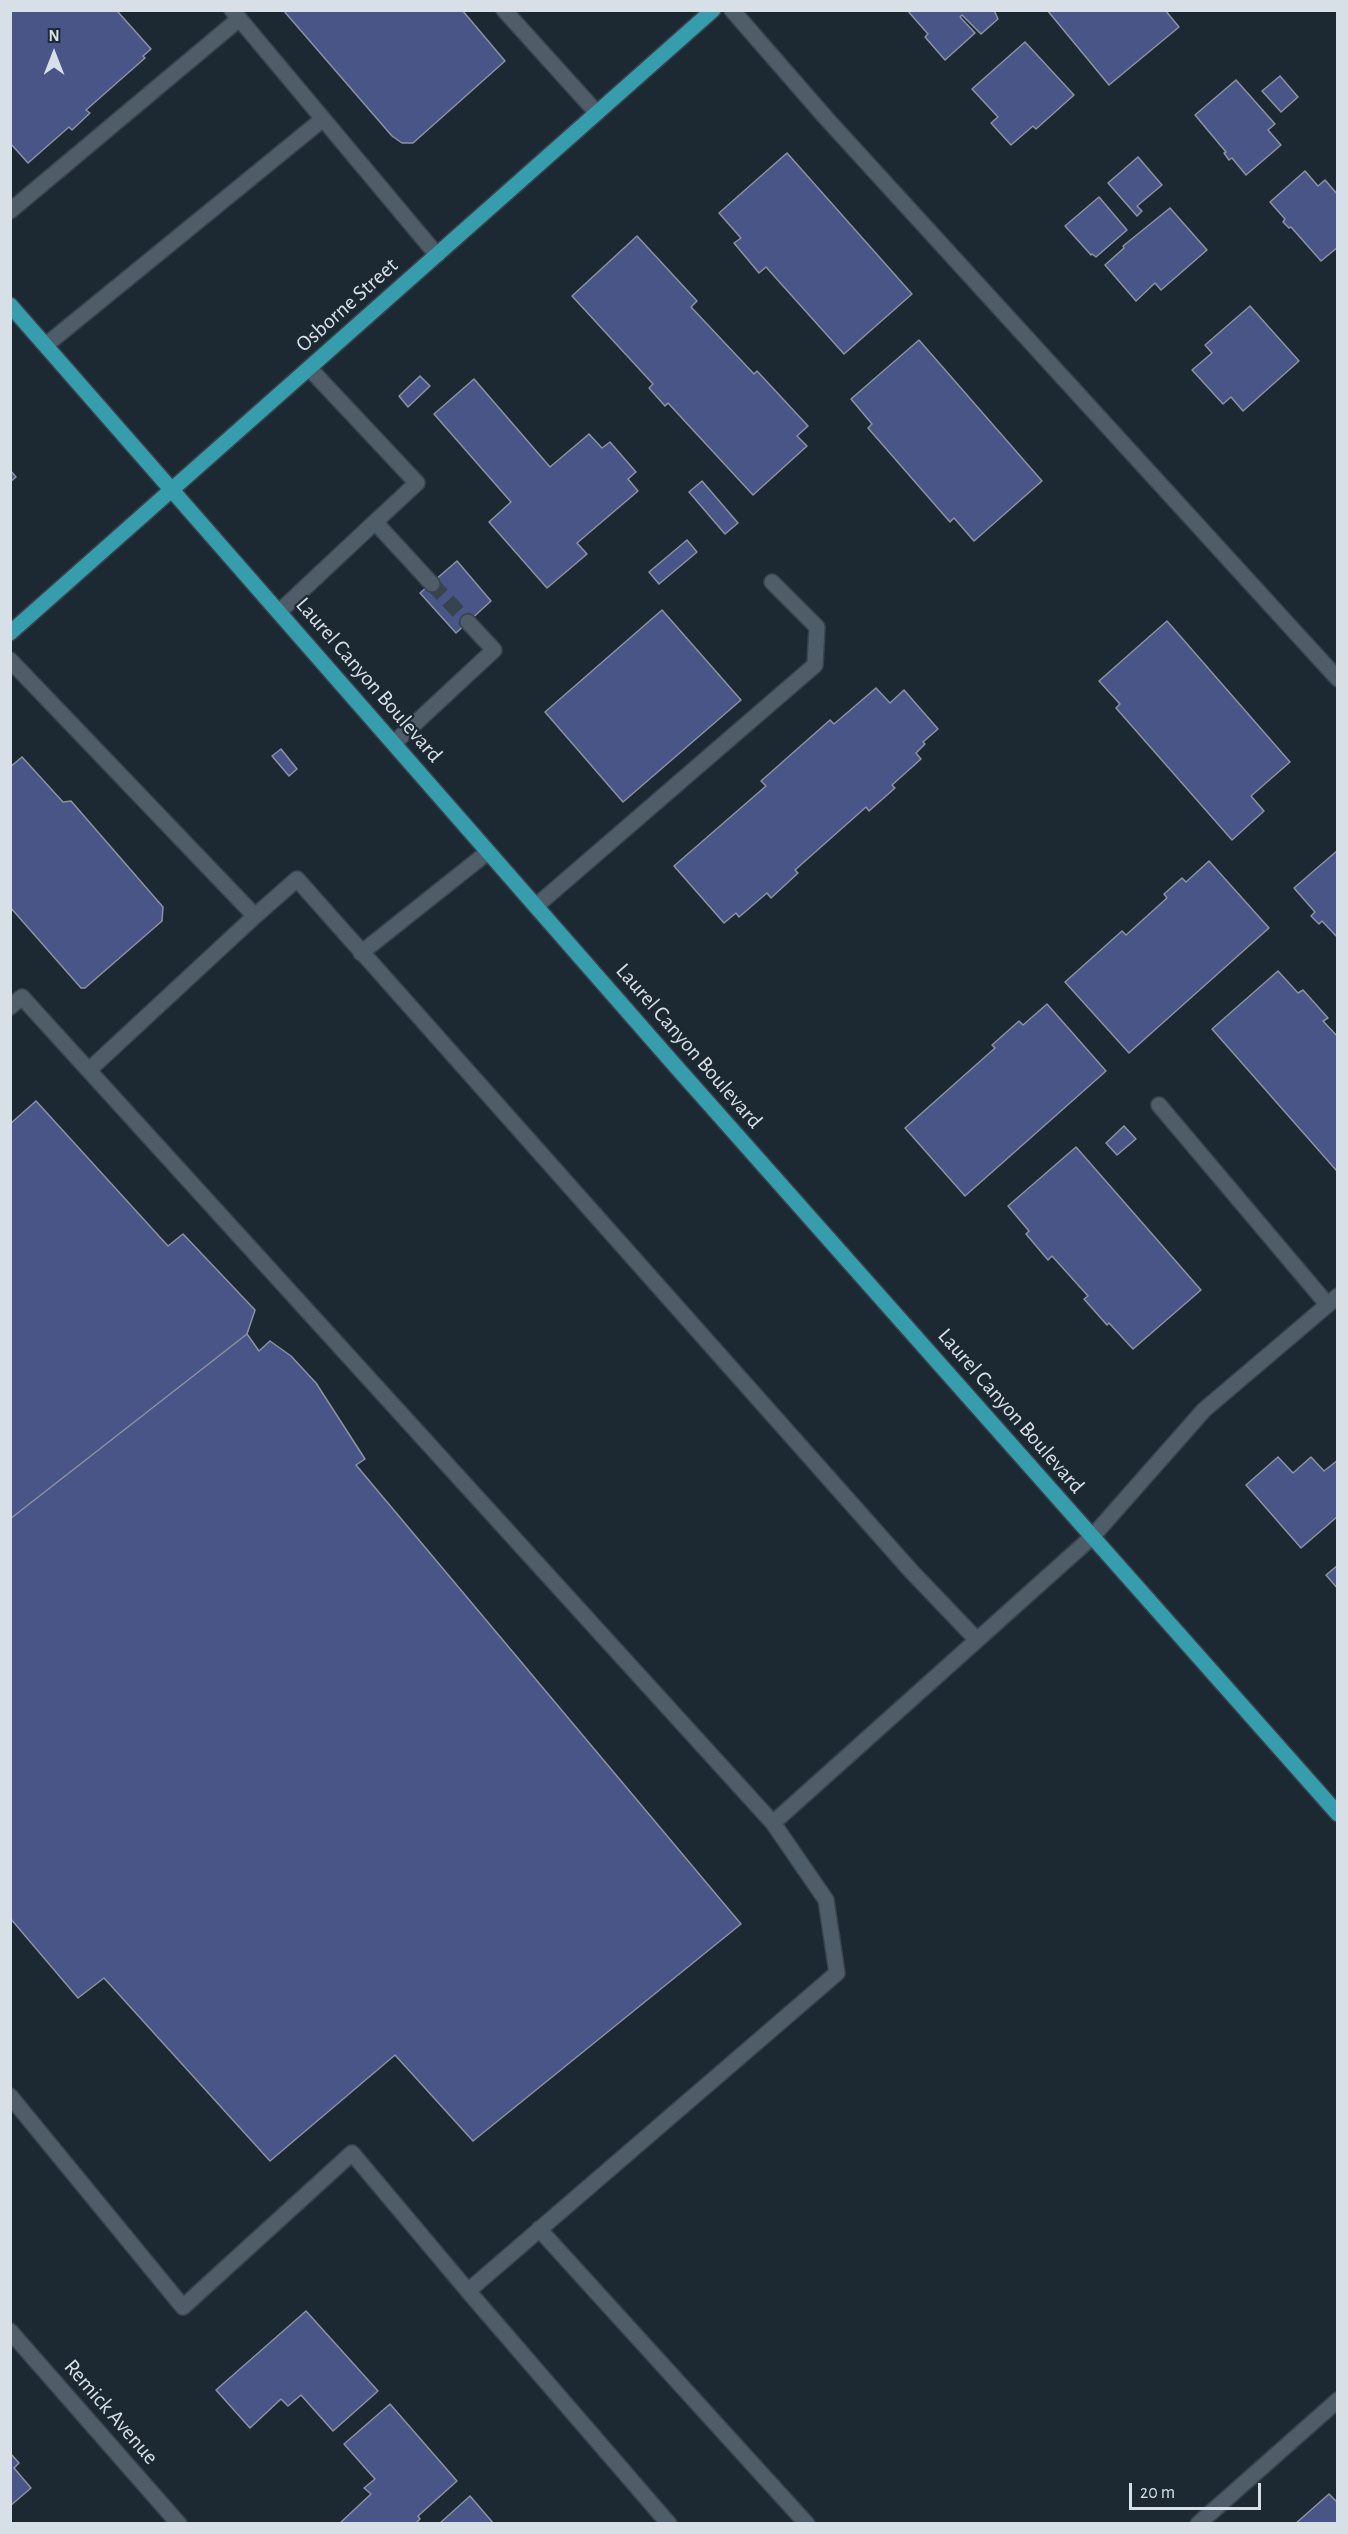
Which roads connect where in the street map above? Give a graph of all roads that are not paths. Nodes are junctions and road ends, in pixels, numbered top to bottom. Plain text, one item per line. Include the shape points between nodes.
1 (504, 10) edge
2 (713, 10) edge
3 (732, 10) edge
4 (235, 15) edge
5 (597, 113) junction
6 (323, 119) junction
7 (10, 211) edge
8 (437, 255) junction
9 (10, 305) edge
10 (46, 345) junction
11 (310, 369) junction
12 (172, 489) junction
13 (375, 522) junction
14 (772, 582) dead end
15 (432, 584) tunnel mouth
16 (279, 612) junction
17 (468, 622) tunnel mouth
18 (10, 633) edge
19 (10, 660) edge
20 (1338, 679) edge
21 (394, 742) junction
22 (488, 852) junction
23 (536, 906) junction
24 (255, 916) junction
25 (362, 953) junction
26 (10, 1007) edge
27 (89, 1070) junction
28 (1159, 1106) dead end
29 (1332, 1300) edge
30 (1092, 1537) junction
31 (977, 1640) junction
32 (1338, 1814) edge
33 (773, 1823) junction
34 (10, 2096) edge
35 (539, 2229) junction
36 (468, 2291) junction
37 (10, 2331) edge
38 (1338, 2400) edge
39 (178, 2523) edge
40 (669, 2523) edge
41 (807, 2523) edge
42 (1198, 2523) edge

1 - 5 street
2 - 5 main road, Osborne Street
3 - 20 street via 842,136
4 - 6 street
4 - 7 street
5 - 8 main road, Osborne Street
6 - 8 street
6 - 10 street
8 - 11 main road, Osborne Street
9 - 10 main road, Laurel Canyon Boulevard
10 - 12 main road, Laurel Canyon Boulevard
11 - 12 main road, Osborne Street
11 - 13 street via 417,483
12 - 16 main road, Laurel Canyon Boulevard
12 - 18 main road, Osborne Street
13 - 15 street
13 - 16 street
14 - 23 street via 817,627 815,665
16 - 21 main road, Laurel Canyon Boulevard
17 - 21 street via 494,650
19 - 24 street
21 - 22 main road, Laurel Canyon Boulevard
22 - 23 main road, Laurel Canyon Boulevard
22 - 25 street
23 - 30 main road, Laurel Canyon Boulevard
24 - 25 street via 297,879
24 - 27 street
25 - 31 street via 912,1572
26 - 27 street via 22,997
27 - 33 street
28 - 29 street
29 - 30 street via 1204,1410
30 - 31 street
30 - 32 main road, Laurel Canyon Boulevard
31 - 33 street
33 - 35 street via 826,1900 837,1972
34 - 36 street via 183,2307 352,2153
35 - 36 street
35 - 41 street
36 - 40 street
37 - 39 street, Remick Avenue
38 - 42 street

